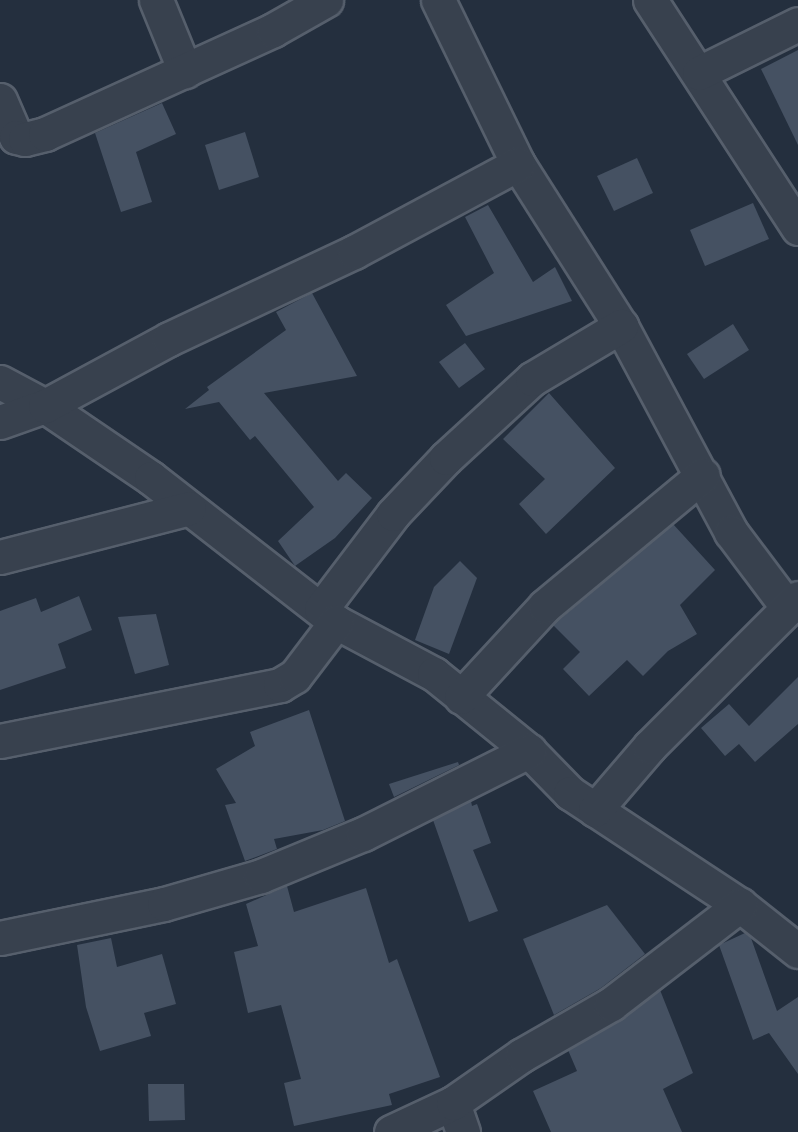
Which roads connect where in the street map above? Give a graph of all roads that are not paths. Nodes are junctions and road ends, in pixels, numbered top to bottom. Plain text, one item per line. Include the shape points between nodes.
1 (156, 0) edge
2 (326, 0) edge
3 (438, 0) edge
4 (650, 0) edge
5 (798, 24) edge
6 (185, 71) junction
7 (699, 73) junction
8 (0, 100) edge
9 (518, 164) junction
10 (798, 228) edge
11 (621, 326) junction
12 (0, 382) edge
13 (45, 406) junction
14 (0, 422) edge
15 (703, 475) junction
16 (189, 508) junction
17 (0, 557) edge
18 (793, 603) edge
19 (328, 615) junction
20 (461, 697) junction
21 (0, 741) edge
22 (529, 752) junction
23 (595, 810) junction
24 (740, 905) junction
25 (0, 938) edge
26 (798, 951) edge
27 (458, 1118) edge
28 (391, 1132) edge

1 - 6 street
2 - 6 street
3 - 9 street
4 - 7 street
5 - 7 street
6 - 8 street via 25,140 14,134
7 - 10 street
9 - 11 street
9 - 13 street via 354,252 169,339
11 - 15 street
11 - 19 street via 532,379 446,458 393,514
12 - 13 street
13 - 14 street
13 - 16 street
15 - 18 street via 731,532
15 - 20 street via 545,606
16 - 17 street
16 - 19 street
18 - 23 street via 650,746
19 - 20 street via 434,675
19 - 21 street via 295,676 280,685
20 - 22 street
22 - 23 street via 570,793
22 - 25 street via 363,834 261,876 164,904
23 - 24 street
24 - 26 street
24 - 27 street via 611,1004 522,1055
27 - 28 street

